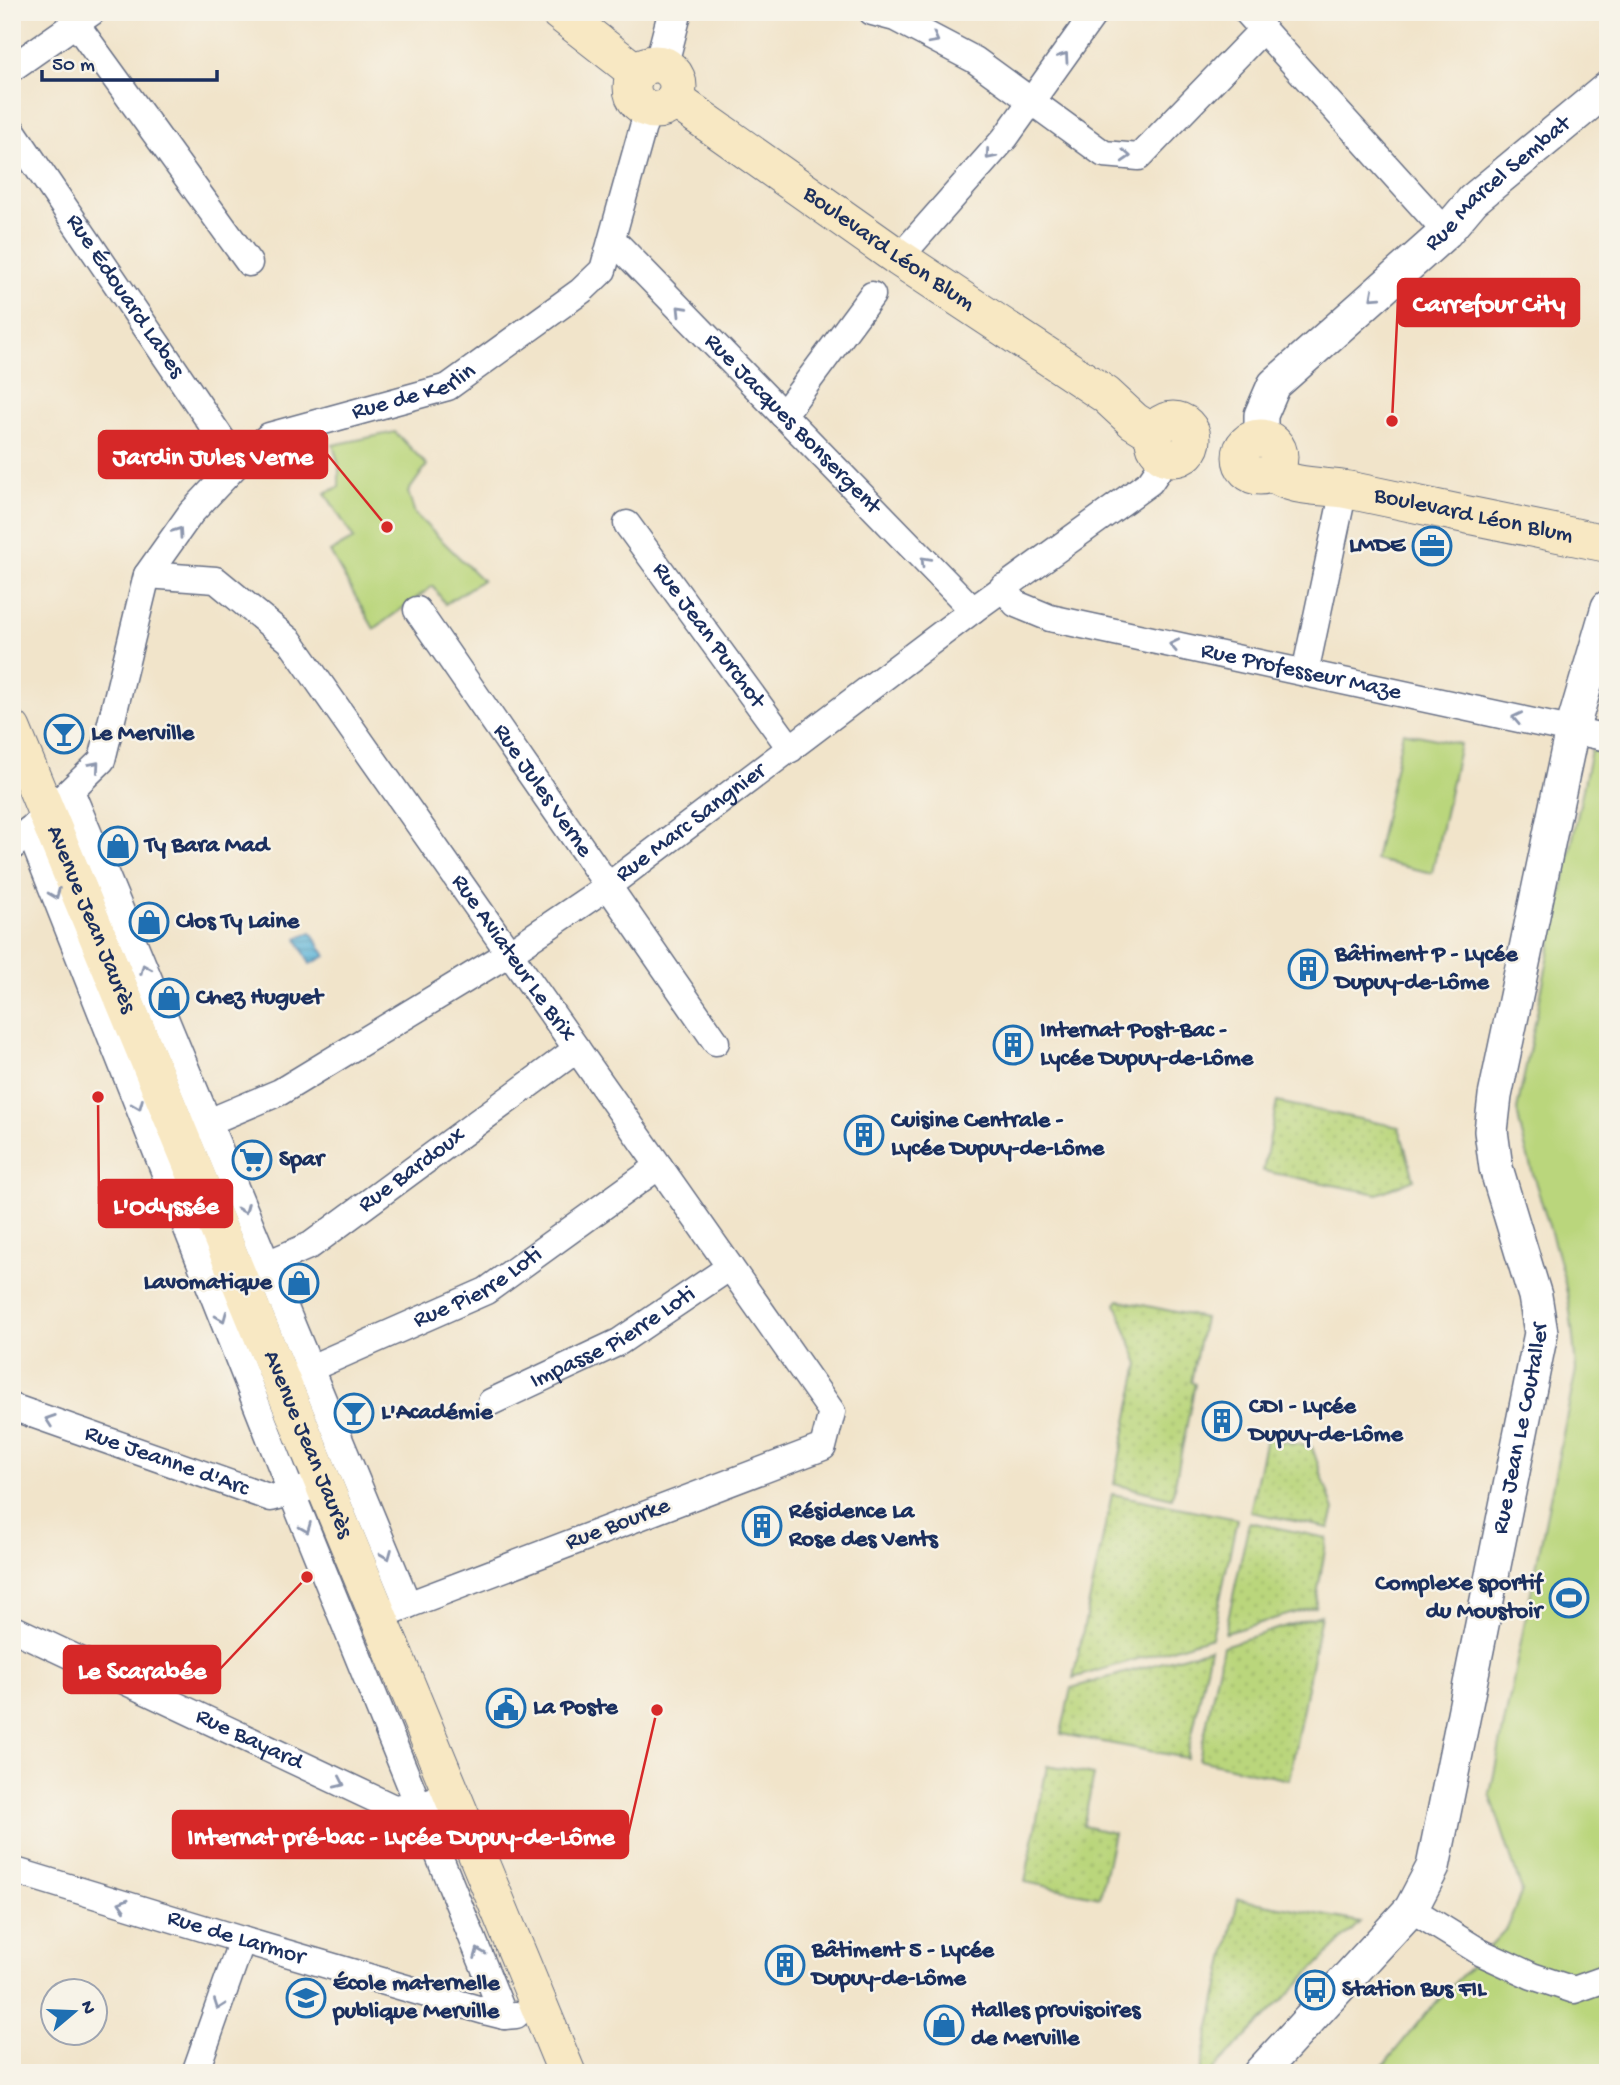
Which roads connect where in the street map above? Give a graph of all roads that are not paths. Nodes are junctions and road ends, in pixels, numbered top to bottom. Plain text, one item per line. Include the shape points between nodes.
1 (559, 12) edge
2 (675, 12) edge
3 (872, 12) edge
4 (1095, 12) edge
5 (84, 18) edge
6 (1255, 21) edge
7 (12, 68) edge
8 (649, 69) junction
9 (1608, 88) edge
10 (1032, 102) junction
11 (661, 104) junction
12 (12, 130) edge
13 (1446, 232) junction
14 (613, 240) junction
15 (899, 258) junction
16 (249, 263) dead end
17 (872, 295) dead end
18 (783, 415) junction
19 (1172, 440) junction
20 (1261, 456) junction
21 (238, 463) junction
22 (1344, 489) junction
23 (627, 524) dead end
24 (1607, 546) edge
25 (147, 575) junction
26 (1003, 587) junction
27 (1608, 607) edge
28 (417, 610) dead end
29 (973, 610) junction
30 (1305, 673) junction
31 (12, 729) edge
32 (1572, 730) junction
33 (1608, 738) edge
34 (791, 749) junction
35 (40, 821) edge
36 (608, 886) junction
37 (509, 953) junction
38 (716, 1042) dead end
39 (576, 1049) junction
40 (194, 1129) junction
41 (659, 1166) junction
42 (730, 1267) junction
43 (253, 1270) junction
44 (296, 1375) junction
45 (491, 1402) dead end
46 (12, 1407) edge
47 (832, 1412) joint
48 (307, 1488) junction
49 (393, 1611) junction
50 (12, 1628) edge
51 (436, 1799) junction
52 (12, 1870) edge
53 (1410, 1909) junction
54 (242, 1940) junction
55 (1608, 1978) edge
56 (542, 2012) junction
57 (504, 2016) junction
58 (195, 2073) edge
59 (567, 2073) edge
60 (1260, 2073) edge

1 - 8 main road
2 - 8 street
3 -> 10 street via 895,18 975,60
10 -> 4 street
5 - 7 street
5 - 16 street
10 -> 6 street via 1104,154 1139,157
6 - 13 street
8 - 11 main road, Boulevard Léon Blum via 633,79 633,93 636,100
9 - 13 street, Rue Marcel Sembat via 1474,200
10 -> 15 street
11 - 14 street, Rue de Kerlin
11 - 15 main road, Boulevard Léon Blum
12 - 21 street, Rue Édouard Labes
13 -> 20 street, Rue Marcel Sembat via 1274,385 1261,415
18 -> 14 street, Rue Jacques Bonsergent
14 - 21 street, Rue de Kerlin via 603,270 581,291 448,387 269,436
15 - 19 main road, Boulevard Léon Blum via 1106,395 1143,408
17 - 18 street
29 -> 18 street, Rue Jacques Bonsergent
19 - 20 main road, Boulevard Léon Blum via 1191,462 1231,472
19 - 26 street, Rue Marc Sangnier via 1150,482
20 - 22 main road, Boulevard Léon Blum via 1282,480
25 -> 21 street, Rue de Kerlin via 191,513
22 - 24 main road, Boulevard Léon Blum
22 - 30 street
23 - 34 street, Rue Jean Purchot
35 -> 25 street, Rue de Kerlin via 102,760
25 - 37 street, Rue Aviateur Le Brix via 216,580 290,641
26 - 29 street, Rue Marc Sangnier
30 -> 26 street, Rue Professeur Maze via 1050,618 1016,604
27 - 32 street, Rue Jean Le Coutaller
28 - 36 street, Rue Jules Verne
29 - 34 street, Rue Marc Sangnier
32 -> 30 street, Rue Professeur Maze
31 - 35 main road, Avenue Jean Jaurès
32 - 33 street, Rue Professeur Maze
32 - 53 street, Rue Jean Le Coutaller via 1491,1131 1496,1168 1535,1296 1541,1333 1433,1867
34 - 36 street, Rue Marc Sangnier
35 - 40 main road, Avenue Jean Jaurès
35 -> 48 street
36 - 37 street, Rue Marc Sangnier
36 - 38 street, Rue Jules Verne
37 - 39 street, Rue Aviateur Le Brix
37 - 40 street, Rue Marc Sangnier via 280,1092
39 - 41 street, Rue Aviateur Le Brix
39 - 43 street, Rue Bardoux via 311,1245
40 - 43 main road, Avenue Jean Jaurès
41 - 42 street, Rue Aviateur Le Brix
41 - 44 street, Rue Pierre Loti via 486,1291
42 - 45 street, Impasse Pierre Loti via 619,1342
42 - 47 street, Rue Aviateur Le Brix
43 - 44 main road, Avenue Jean Jaurès
44 - 48 main road, Avenue Jean Jaurès
44 -> 49 street
48 -> 46 street, Rue Jeanne d'Arc via 271,1498
47 - 49 street, Rue Bourke via 822,1447
48 - 49 main road, Avenue Jean Jaurès
48 -> 51 street
49 - 51 main road, Avenue Jean Jaurès
50 -> 51 street, Rue Bayard via 394,1808
51 - 56 main road, Avenue Jean Jaurès
57 -> 51 street
54 -> 52 street, Rue de Larmor
53 - 55 street via 1482,1953 1532,1976 1574,1990
53 - 60 street, Rue Jean Le Coutaller
54 - 57 street, Rue de Larmor
54 -> 58 street
56 - 57 street, Rue de Larmor
56 - 59 main road, Avenue Jean Jaurès

